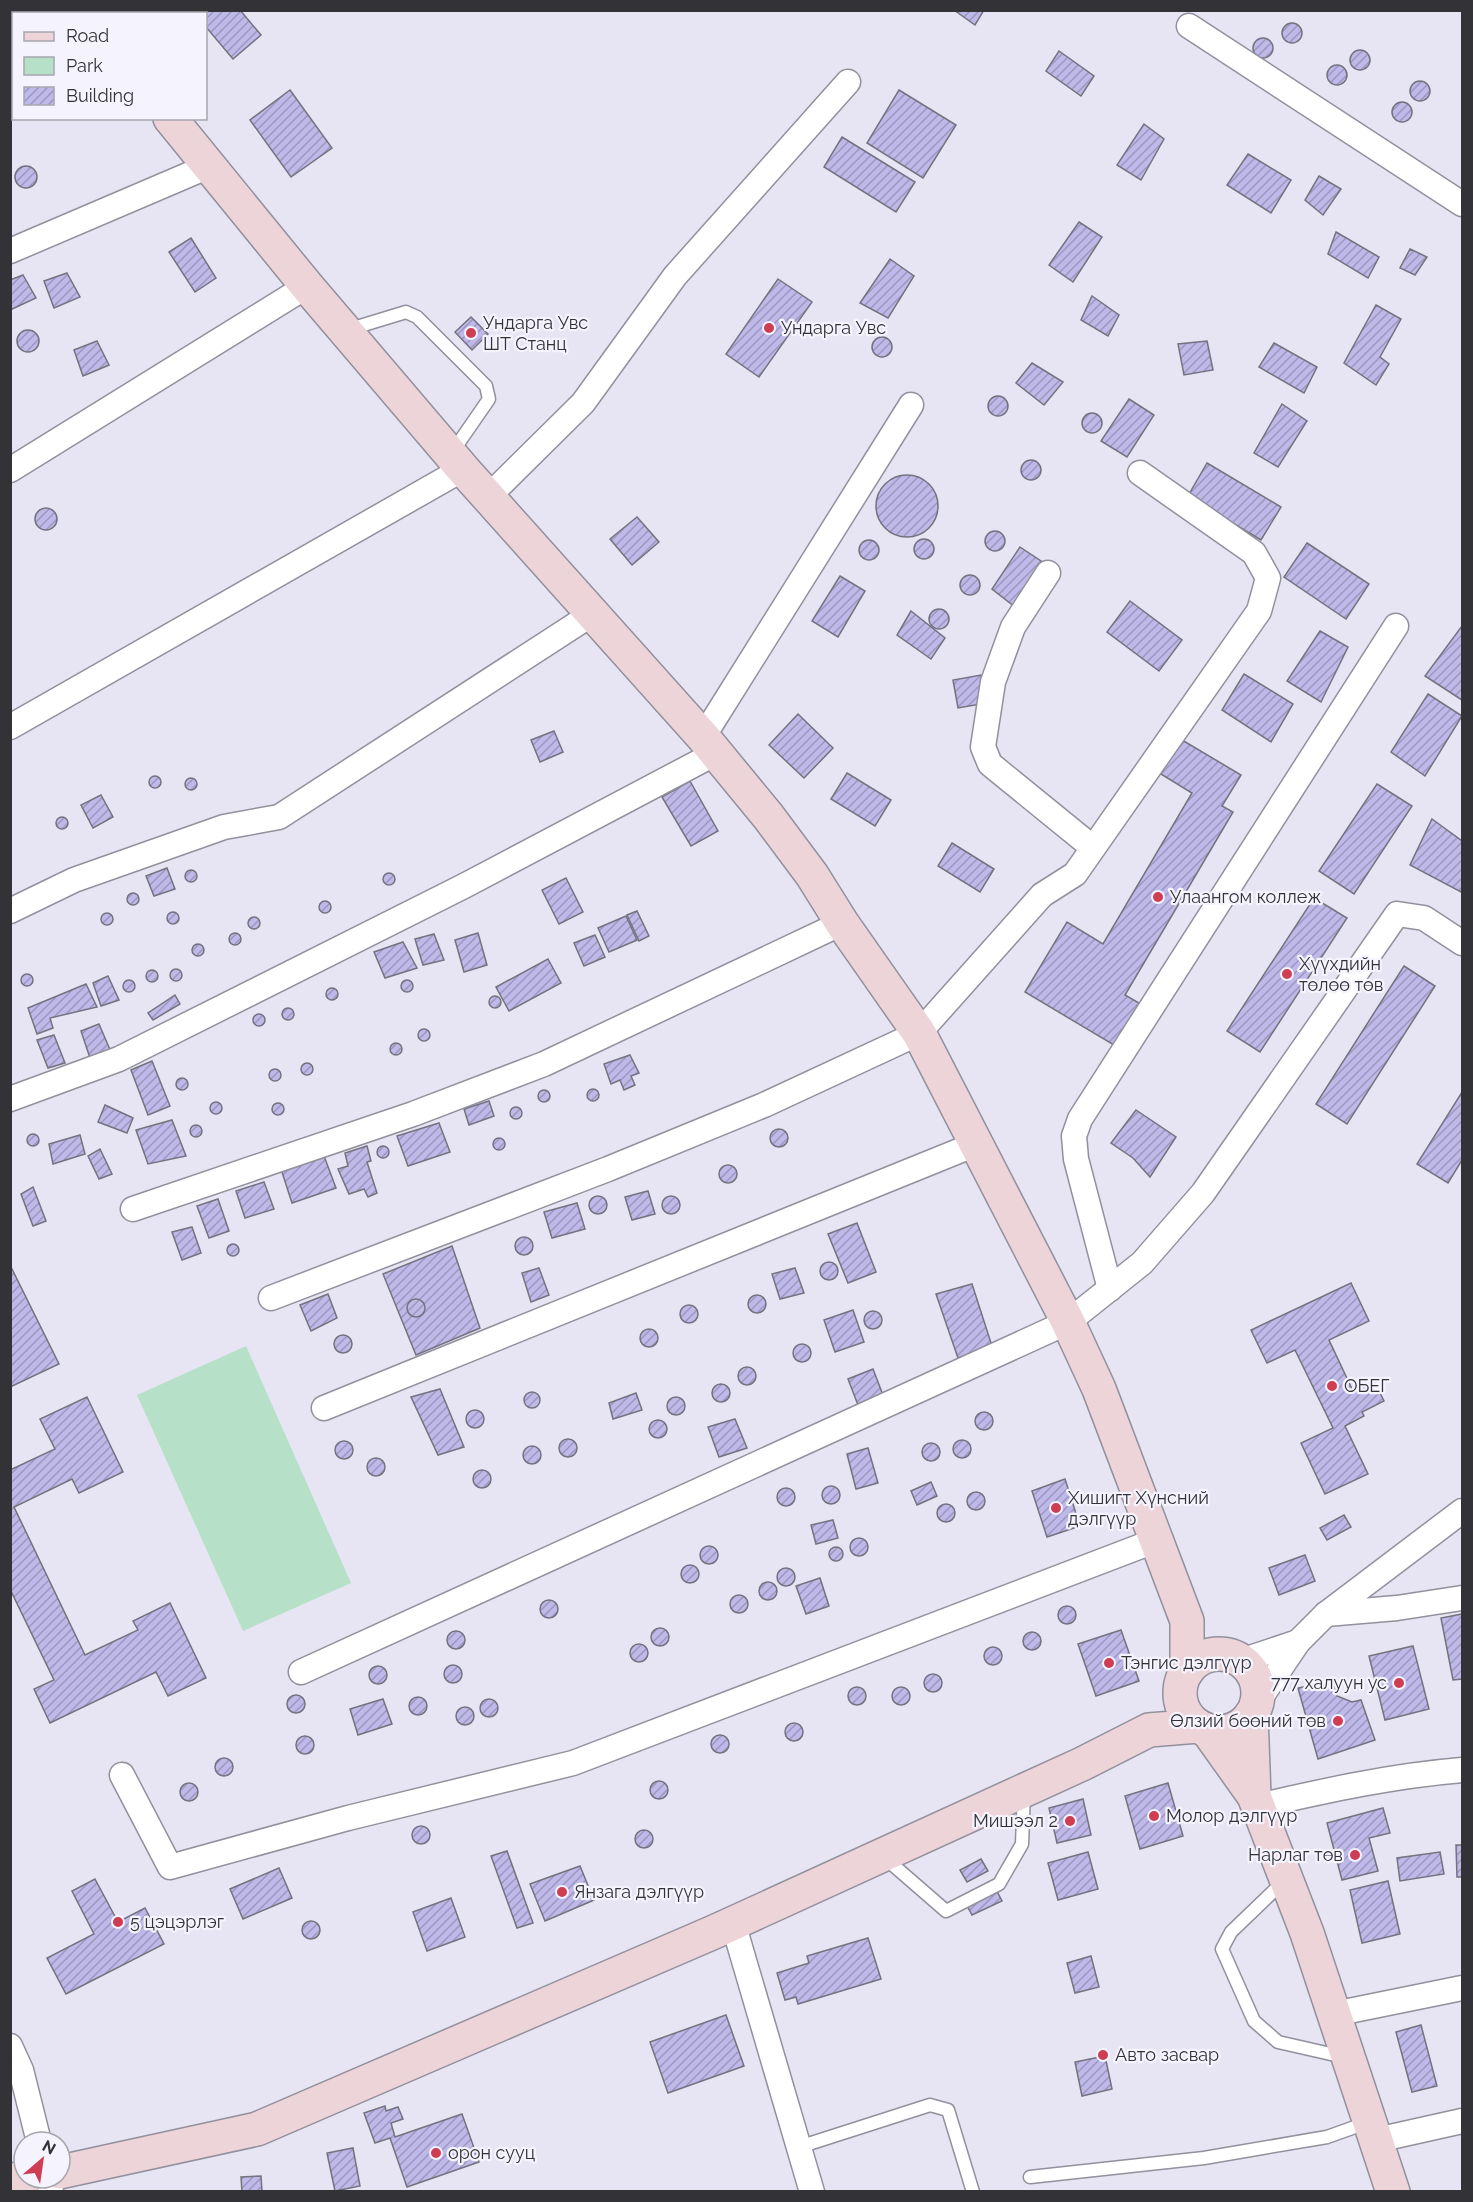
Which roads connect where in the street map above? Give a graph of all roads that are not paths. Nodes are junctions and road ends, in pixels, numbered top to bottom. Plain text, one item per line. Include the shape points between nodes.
1 (1189, 26) dead end
2 (848, 82) dead end
3 (172, 120) edge
4 (209, 166) junction
5 (1462, 204) edge
6 (10, 251) edge
7 (307, 286) junction
8 (345, 331) junction
9 (911, 405) dead end
10 (457, 462) junction
11 (10, 470) edge
12 (1140, 473) dead end
13 (488, 497) junction
14 (1048, 573) dead end
15 (592, 614) junction
16 (1396, 626) dead end
17 (10, 727) edge
18 (709, 745) junction
19 (1092, 847) junction
20 (10, 911) edge
21 (842, 923) junction
22 (1462, 943) edge
23 (919, 1033) junction
24 (10, 1099) edge
25 (976, 1143) junction
26 (133, 1209) dead end
27 (1110, 1289) junction
28 (271, 1298) dead end
29 (1068, 1322) junction
30 (324, 1408) dead end
31 (1462, 1511) edge
32 (1157, 1540) junction
33 (1462, 1598) edge
34 (1326, 1614) junction
35 (1187, 1621) junction
36 (1298, 1642) junction
37 (1235, 1658) junction
38 (301, 1672) dead end
39 (1184, 1680) junction
40 (1254, 1709) junction
41 (1202, 1728) junction
42 (1149, 1730) junction
43 (1462, 1770) edge
44 (122, 1775) dead end
45 (1024, 1790) junction
46 (1256, 1801) junction
47 (882, 1855) junction
48 (1286, 1879) junction
49 (734, 1923) junction
50 (1462, 1988) edge
51 (1334, 2014) junction
52 (10, 2046) edge
53 (1348, 2057) junction
54 (1462, 2121) edge
55 (36, 2130) edge
56 (1374, 2131) junction
57 (799, 2147) junction
58 (72, 2169) edge
59 (1030, 2177) dead end
60 (812, 2192) edge
61 (973, 2192) edge
62 (1393, 2192) edge

1 - 5 street
2 - 13 street via 675,276 583,403
3 - 4 street
4 - 6 street
4 - 7 street
7 - 8 street
7 - 11 street
8 - 10 street
8 - 10 lane via 411,313 486,386 489,399
9 - 18 street
10 - 13 street
10 - 17 street
12 - 19 street via 1254,553 1268,578 1259,611
13 - 15 street
14 - 19 street via 1013,627 993,682 983,747 990,764
15 - 18 street
15 - 20 street via 279,817 224,827 74,880
16 - 27 street via 1080,1119 1074,1136 1076,1159
18 - 21 street via 768,816
18 - 24 street via 464,886 118,1059
19 - 23 street via 1075,874 1042,895
21 - 23 street
21 - 26 street via 544,1064 413,1114
22 - 27 street via 1424,918 1397,914 1203,1193 1142,1263
23 - 25 street
23 - 28 street via 660,1148
25 - 29 street
25 - 30 street
27 - 29 street
29 - 32 street via 1099,1389
29 - 38 street
31 - 34 street
32 - 35 street
32 - 44 street via 573,1763 170,1867
33 - 34 street
34 - 36 street
35 - 37 street
35 - 39 street
36 - 37 street
36 - 40 street
37 - 39 street via 1206,1656 1195,1662
37 - 40 street via 1250,1669 1256,1680
39 - 41 street via 1184,1710
39 - 42 street
40 - 41 street via 1243,1724 1232,1730
40 - 46 street
41 - 42 street
41 - 46 street
42 - 45 street
43 - 46 street via 1410,1774
45 - 47 street
45 - 47 lane via 1022,1844 999,1884 946,1911
46 - 48 street
47 - 49 street
48 - 51 street
48 - 53 lane via 1231,1932 1222,1949 1254,2021 1278,2042
49 - 57 street
49 - 58 street via 257,2129
50 - 51 street
51 - 53 street
52 - 55 street via 21,2070
53 - 56 street
54 - 56 street
56 - 59 lane via 1204,2158
56 - 62 street
57 - 60 street
57 - 61 lane via 930,2105 940,2107 948,2110

